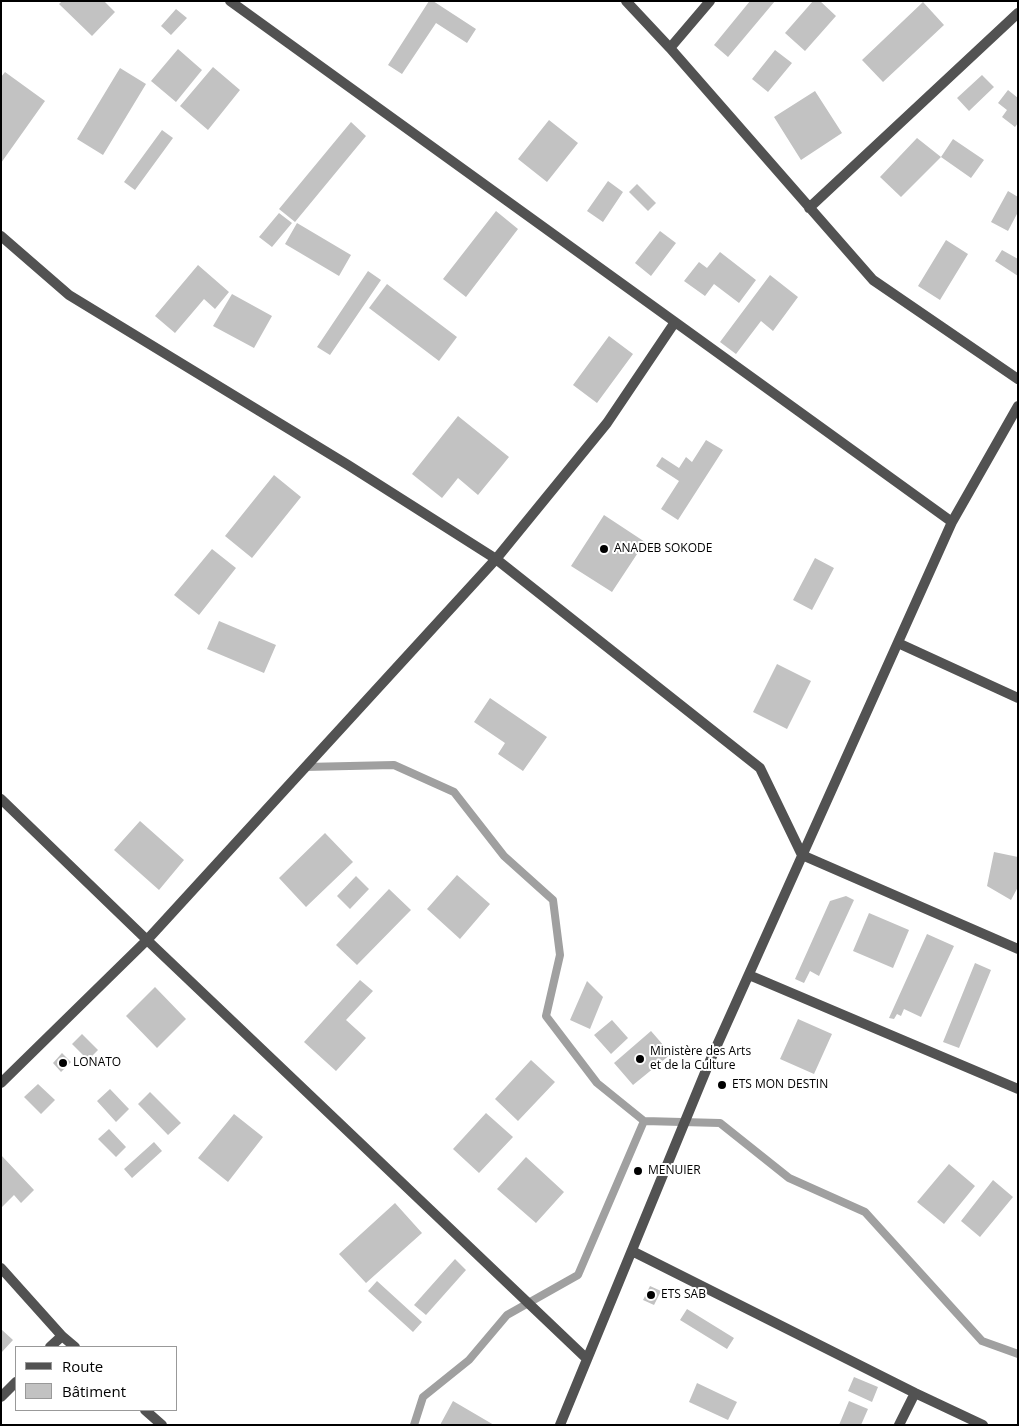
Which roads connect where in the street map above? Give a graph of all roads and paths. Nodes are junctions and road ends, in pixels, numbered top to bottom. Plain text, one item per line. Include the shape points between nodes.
1 (230, 1) edge
2 (626, 1) edge
3 (710, 1) edge
4 (1018, 13) edge
5 (670, 48) junction
6 (810, 208) junction
7 (1, 236) edge
8 (675, 322) junction
9 (1018, 378) edge
10 (1018, 406) edge
11 (952, 522) junction
12 (496, 559) junction
13 (898, 643) junction
14 (1018, 698) edge
15 (1, 799) edge
16 (802, 855) junction
17 (147, 940) junction
18 (1018, 949) edge
19 (749, 974) junction
20 (1, 1083) edge
21 (1018, 1089) edge
22 (632, 1251) junction
23 (1, 1268) edge
24 (62, 1336) junction
25 (51, 1346) edge
26 (74, 1346) edge
27 (587, 1359) junction
28 (15, 1383) edge
29 (915, 1393) junction
30 (1, 1397) edge
31 (146, 1411) edge
32 (162, 1425) edge
33 (560, 1425) edge
34 (899, 1425) edge
35 (983, 1425) edge

1 - 8 street
2 - 5 street
3 - 5 street
4 - 6 street
5 - 6 street
6 - 9 street via 874,280
7 - 12 street via 69,295
8 - 11 street
8 - 12 street via 607,423
10 - 11 street
11 - 13 street
12 - 16 street via 760,768
12 - 17 street
13 - 14 street
13 - 16 street
15 - 17 street
16 - 18 street
16 - 19 street
17 - 20 street
17 - 27 street
19 - 21 street
19 - 22 street
22 - 27 street
22 - 29 street
23 - 24 street
24 - 25 street
24 - 26 street
27 - 33 street
28 - 30 street
29 - 34 street
29 - 35 street
31 - 32 street

